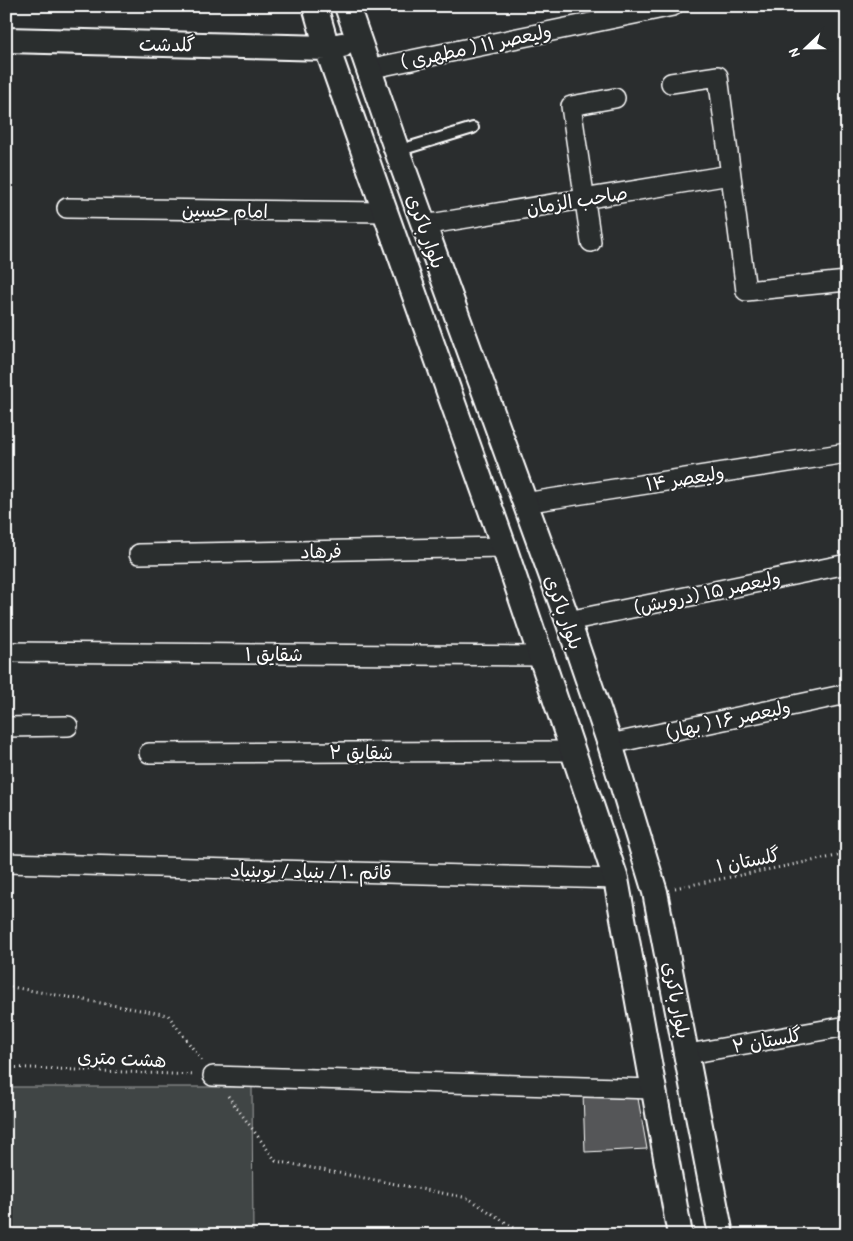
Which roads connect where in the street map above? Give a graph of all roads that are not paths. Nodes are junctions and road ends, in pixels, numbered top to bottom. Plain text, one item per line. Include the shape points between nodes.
1 (315, 6) edge
2 (347, 6) edge
3 (673, 6) edge
4 (602, 13) edge
5 (6, 40) edge
6 (357, 42) junction
7 (327, 48) junction
8 (368, 69) junction
9 (671, 83) dead end
10 (615, 98) dead end
11 (473, 128) dead end
12 (396, 151) junction
13 (730, 175) junction
14 (586, 198) junction
15 (66, 208) dead end
16 (384, 212) junction
17 (424, 225) junction
18 (591, 242) dead end
19 (847, 281) edge
20 (847, 453) edge
21 (524, 503) junction
22 (504, 548) junction
23 (139, 554) dead end
24 (847, 564) edge
25 (568, 621) junction
26 (6, 652) edge
27 (542, 656) junction
28 (847, 694) edge
29 (68, 726) dead end
30 (6, 727) edge
31 (610, 744) junction
32 (574, 751) junction
33 (148, 753) dead end
34 (6, 863) edge
35 (616, 879) junction
36 (655, 892) junction
37 (847, 1026) edge
38 (688, 1054) junction
39 (213, 1076) road end
40 (653, 1089) junction
41 (680, 1235) edge
42 (721, 1235) edge

1 - 7 street, بلوار باکری
2 - 6 street, بلوار باکری
3 - 4 street, ولیعصر ۱۱ ( مطهری )
4 - 8 street, ولیعصر ۱۱ ( مطهری )
5 - 7 street, گلدشت
6 - 7 street, گلدشت
6 - 8 street, بلوار باکری
7 - 16 street, بلوار باکری
8 - 12 street, بلوار باکری
9 - 13 street via 718,76
10 - 14 street via 570,106
11 - 12 lane
12 - 17 street, بلوار باکری
13 - 14 street, صاحب الزمان
13 - 19 street via 746,291
14 - 17 street, صاحب الزمان
14 - 18 street
15 - 16 street, امام حسین
16 - 22 street, بلوار باکری
17 - 21 street, بلوار باکری
20 - 21 street, ولیعصر ۱۴
21 - 25 street, بلوار باکری
22 - 23 street, فرهاد
22 - 27 street, بلوار باکری
24 - 25 street, ولیعصر ۱۵ (درویش)
25 - 31 street, بلوار باکری
26 - 27 street, شقایق ۱
27 - 32 street, بلوار باکری
28 - 31 street, ولیعصر ۱۶ ( بهار)
29 - 30 street
31 - 36 street, بلوار باکری
32 - 33 street, شقایق ۲
32 - 35 street, بلوار باکری
34 - 35 street, قائم ۱۰ / بنیاد / نوبنیاد
35 - 36 street
35 - 40 street, بلوار باکری
36 - 38 street, بلوار باکری
37 - 38 street, گلستان ۲
38 - 42 street, بلوار باکری
39 - 40 street
40 - 41 street, بلوار باکری

